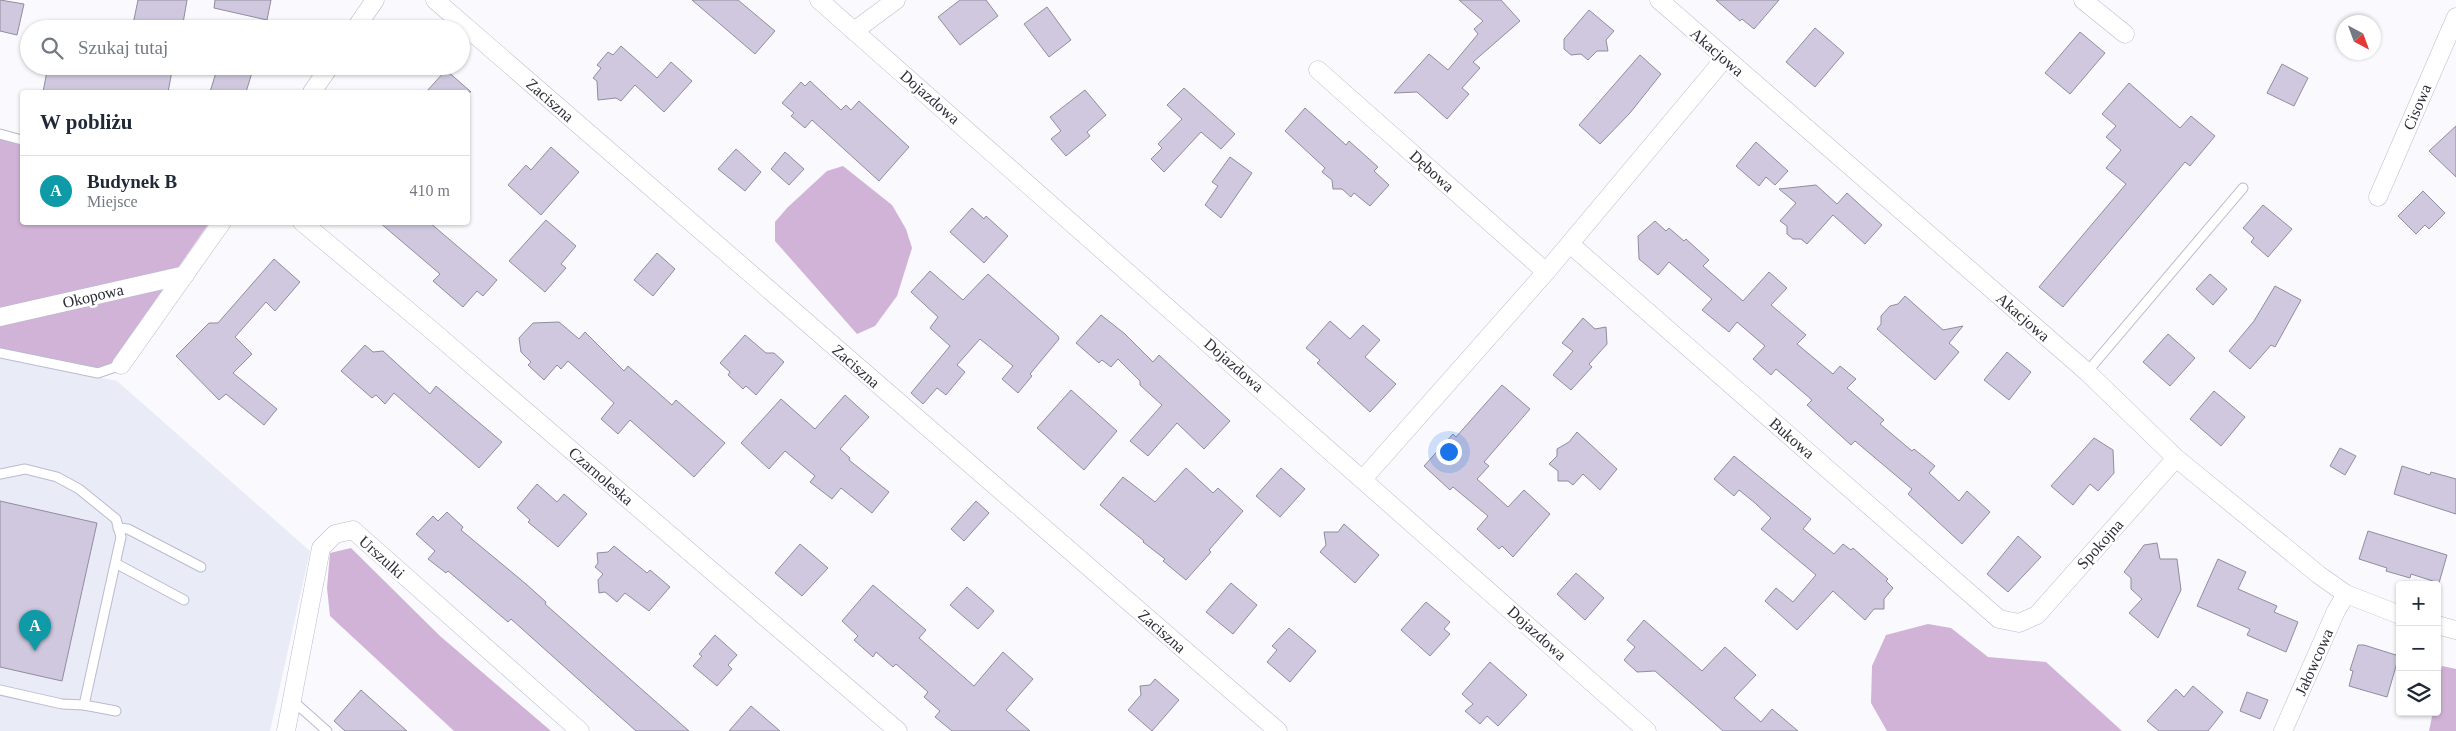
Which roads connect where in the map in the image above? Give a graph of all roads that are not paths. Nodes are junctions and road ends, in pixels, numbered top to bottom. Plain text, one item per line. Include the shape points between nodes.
1 (375, 0) edge
2 (434, 0) edge
3 (819, 0) edge
4 (896, 0) edge
5 (1659, 0) edge
6 (2083, 0) edge
7 (2456, 17) edge
8 (361, 20) edge
9 (457, 20) edge
10 (470, 31) edge
11 (854, 31) junction
12 (2125, 34) dead end
13 (1725, 58) junction
14 (1318, 70) dead end
15 (324, 75) edge
16 (313, 90) edge
17 (0, 134) edge
18 (20, 139) edge
19 (2243, 188) dead end
20 (2378, 197) dead end
21 (220, 225) edge
22 (306, 225) edge
23 (1570, 244) junction
24 (1546, 272) junction
25 (185, 275) junction
26 (0, 317) edge
27 (0, 353) edge
28 (121, 365) joint
29 (2087, 372) junction
30 (2176, 458) junction
31 (0, 474) edge
32 (1363, 479) junction
33 (118, 528) junction
34 (117, 564) junction
35 (202, 567) dead end
36 (2346, 594) junction
37 (184, 600) dead end
38 (2396, 613) edge
39 (2019, 623) joint
40 (2441, 626) edge
41 (2456, 630) edge
42 (0, 690) edge
43 (292, 700) junction
44 (84, 706) junction
45 (116, 711) dead end
46 (286, 731) edge
47 (327, 731) edge
48 (580, 731) edge
49 (898, 731) edge
50 (1278, 731) edge
51 (1647, 731) edge
52 (2283, 731) edge

1 - 8 street
2 - 9 street, Zaciszna
3 - 11 street, Dojazdowa
4 - 11 street
5 - 13 street, Akacjowa
6 - 12 street
7 - 20 street, Cisowa
10 - 50 street, Zaciszna
11 - 32 street, Dojazdowa
13 - 23 street
13 - 29 street, Akacjowa
14 - 24 street, Dębowa
15 - 16 street
17 - 18 lane
19 - 29 lane
21 - 25 street
22 - 49 street, Czarnoleska
23 - 24 street
23 - 39 street, Bukowa via 1999,619
24 - 32 street
25 - 26 street, Okopowa
25 - 28 street
27 - 28 lane via 98,373
29 - 30 street, Akacjowa
30 - 36 street, Akacjowa
30 - 39 street, Spokojna via 2036,615
31 - 33 lane via 25,469 57,478 99,504 116,519
32 - 51 street, Dojazdowa
33 - 34 lane via 122,537
33 - 35 lane via 128,529
34 - 37 lane
34 - 44 lane
36 - 38 street, Akacjowa
36 - 52 street, Jałowcowa
40 - 41 street
42 - 44 lane
43 - 46 street, Urszulki
43 - 47 lane
43 - 48 street, Urszulki via 321,548 335,534 353,530
44 - 45 lane

